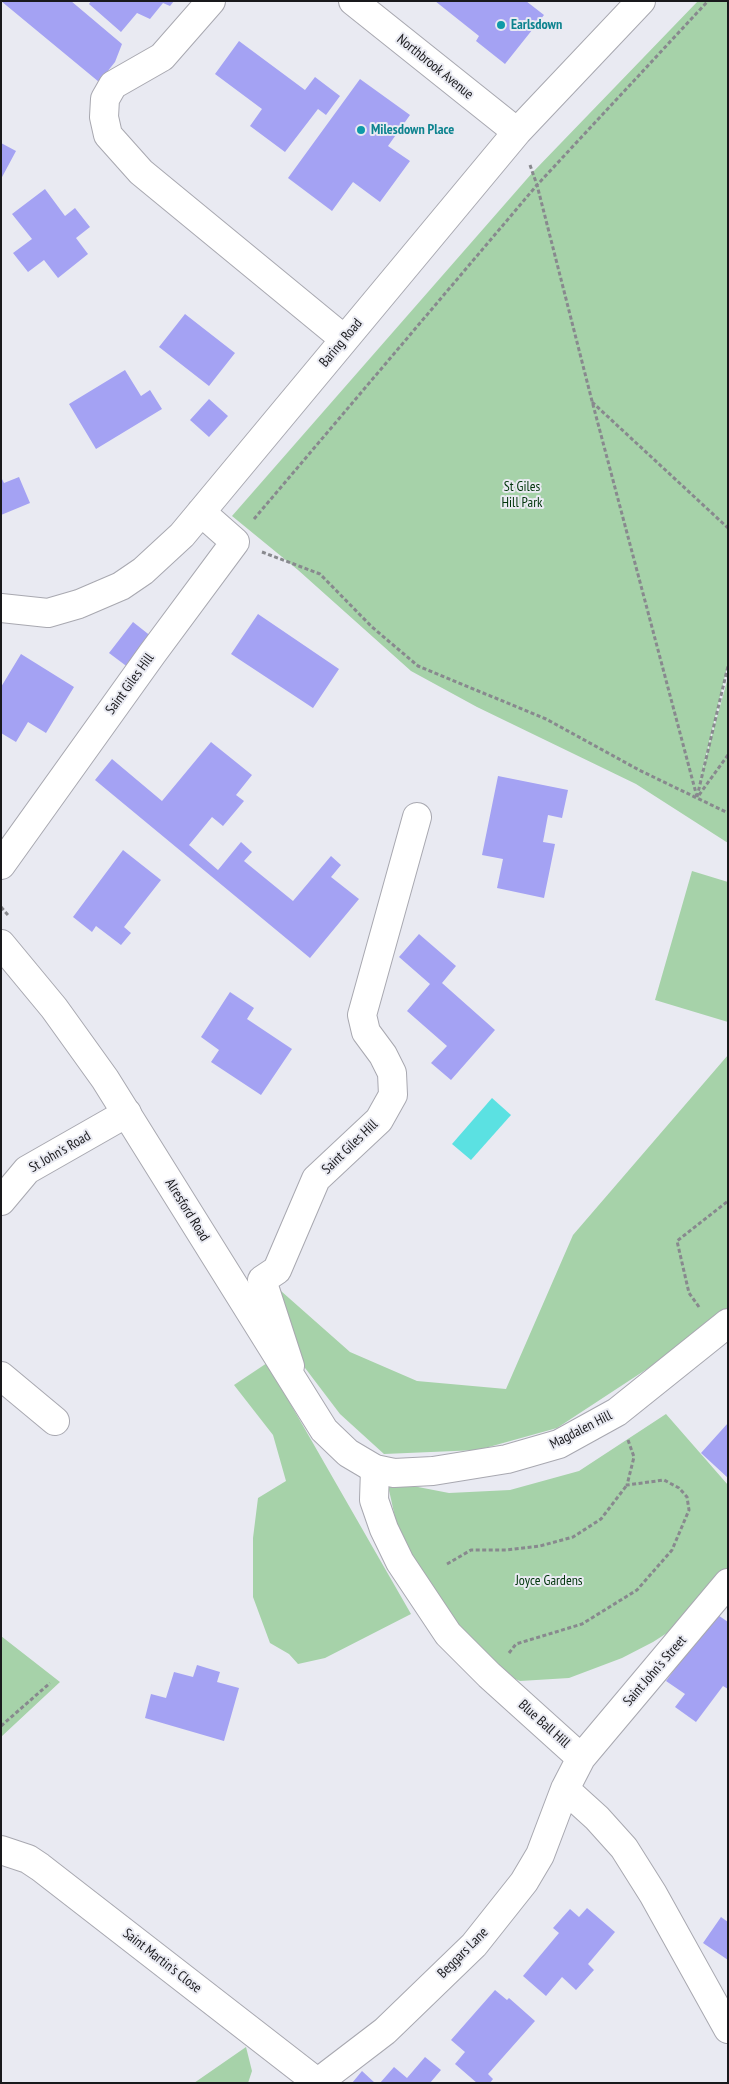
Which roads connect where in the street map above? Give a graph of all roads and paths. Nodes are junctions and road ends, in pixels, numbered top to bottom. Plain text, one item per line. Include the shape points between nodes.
1 (211, 1) edge
2 (641, 1) edge
3 (708, 1) edge
4 (357, 3) edge
5 (517, 132) junction
6 (537, 185) junction
7 (344, 339) junction
8 (592, 401) junction
9 (201, 512) junction
10 (728, 528) edge
11 (235, 542) junction
12 (1, 608) edge
13 (728, 666) edge
14 (728, 755) edge
15 (697, 798) junction
16 (728, 812) edge
17 (417, 817) dead end
18 (1, 865) edge
19 (1, 944) edge
20 (127, 1113) junction
21 (1, 1201) edge
22 (728, 1201) edge
23 (722, 1328) edge
24 (1, 1376) edge
25 (295, 1384) junction
26 (617, 1412) junction
27 (56, 1421) dead end
28 (375, 1470) junction
29 (627, 1485) junction
30 (447, 1564) dead end
31 (728, 1583) edge
32 (488, 1675) junction
33 (50, 1683) dead end
34 (1, 1726) edge
35 (581, 1758) junction
36 (565, 1789) junction
37 (1, 1850) edge
38 (728, 2029) edge
39 (317, 2083) edge

1 - 7 street via 162,57 113,85 104,99 108,135 141,172
2 - 5 street, Baring Road
3 - 6 path
4 - 5 street, Northbrook Avenue
5 - 6 path
5 - 7 street, Baring Road
6 - 8 path
6 - 11 path
7 - 9 street, Baring Road
8 - 10 path
8 - 15 path
9 - 11 street
9 - 12 street, Baring Road via 182,535 143,571 121,586 48,613
11 - 15 path via 320,574 418,666 546,719
11 - 18 street, Saint Giles Hill
13 - 15 path
14 - 15 path
15 - 16 path
17 - 25 street, Saint Giles Hill via 362,1015 366,1032 392,1073 393,1094 379,1120 316,1179 277,1270 262,1280
19 - 20 street, Alresford Road via 54,1008
20 - 21 street, St John's Road via 27,1170
20 - 25 street, Alresford Road
22 - 23 path via 677,1241 689,1294
23 - 26 street, Magdalen Hill
24 - 27 street
25 - 28 street, Alresford Road via 324,1430 348,1453
26 - 28 street, Magdalen Hill via 559,1444 507,1459 433,1472
26 - 29 path via 634,1457
28 - 32 street, Blue Ball Hill via 374,1500 400,1562 448,1634
29 - 30 path via 601,1519 574,1537 540,1546 471,1550
29 - 32 path via 664,1480 679,1488 687,1498 689,1510 672,1550 637,1590 582,1624 516,1644 496,1671
31 - 35 street, Saint John's Street
32 - 35 street, Blue Ball Hill
33 - 34 path
35 - 36 street, Blue Ball Hill
36 - 38 street via 598,1818 624,1848
36 - 39 street, Beggars Lane via 540,1856 524,1882 474,1945 386,2031
37 - 39 street, Saint Martin's Close via 28,1858

